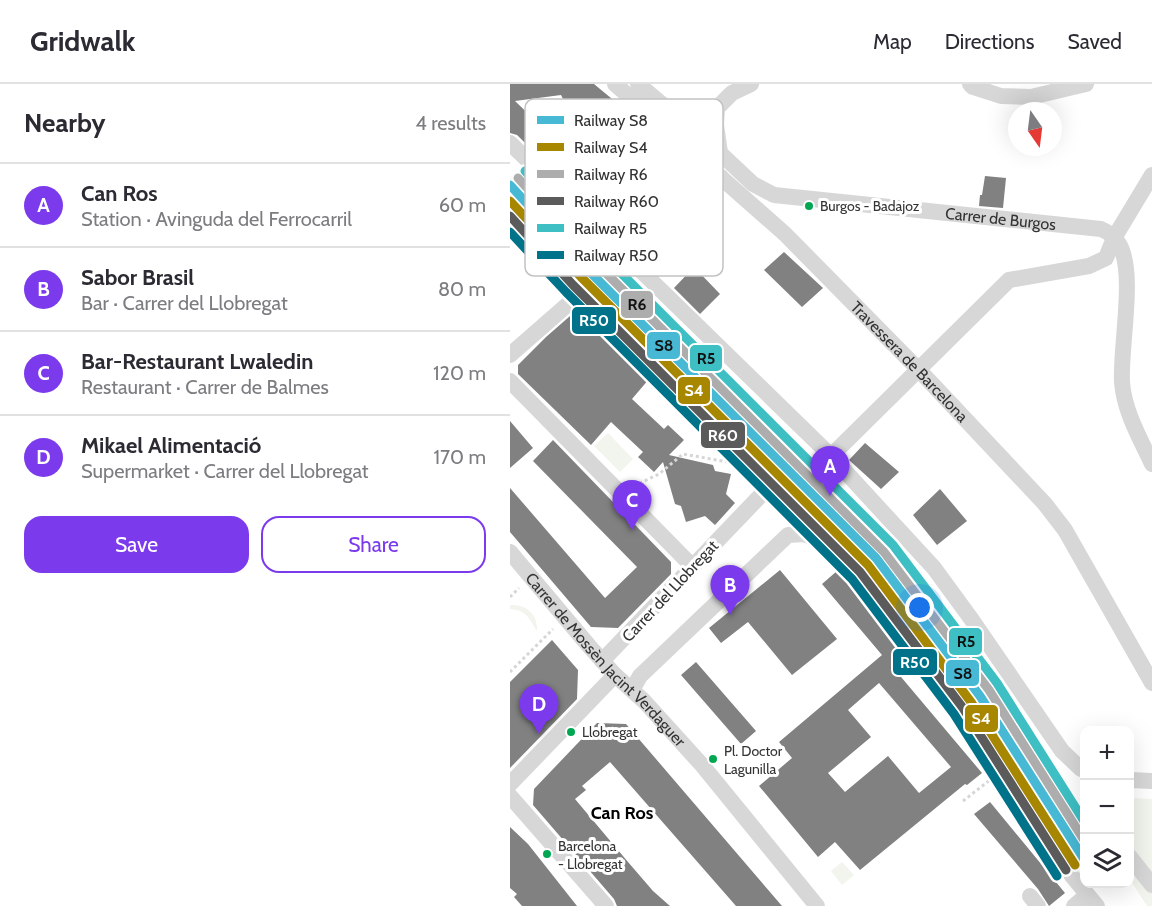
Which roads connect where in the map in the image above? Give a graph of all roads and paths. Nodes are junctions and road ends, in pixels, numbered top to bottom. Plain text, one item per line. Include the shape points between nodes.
1 (615, 84) edge
2 (638, 84) edge
3 (752, 84) edge
4 (970, 84) edge
5 (1075, 85) edge
6 (632, 99) edge
7 (656, 99) edge
8 (723, 102) edge
9 (510, 143) edge
10 (723, 156) edge
11 (525, 158) edge
12 (1152, 175) edge
13 (723, 179) edge
14 (510, 206) edge
15 (525, 220) edge
16 (1116, 240) junction
17 (583, 276) edge
18 (645, 276) edge
19 (591, 284) junction
20 (510, 355) edge
21 (918, 369) junction
22 (510, 381) edge
23 (831, 456) junction
24 (765, 460) junction
25 (1152, 464) edge
26 (651, 479) dead end
27 (816, 498) dead end
28 (811, 502) junction
29 (834, 525) dead end
30 (510, 552) edge
31 (693, 566) junction
32 (564, 617) junction
33 (602, 661) junction
34 (510, 672) edge
35 (615, 675) junction
36 (636, 683) junction
37 (1152, 683) edge
38 (1080, 770) edge
39 (993, 778) dead end
40 (1134, 780) edge
41 (1152, 781) edge
42 (510, 784) edge
43 (510, 796) edge
44 (963, 801) dead end
45 (1134, 862) edge
46 (1152, 885) edge
47 (1092, 900) edge
48 (606, 906) edge
49 (816, 906) edge
50 (1074, 906) edge

1 - 6 street, Travessera de Barcelona
2 - 7 street, Carrer de Burgos
3 - 8 street
4 - 5 street via 1001,96 1030,97
9 - 11 street
10 - 16 street, Carrer de Burgos via 753,184 782,197 1101,229
12 - 16 street
13 - 21 street, Travessera de Barcelona via 785,234
14 - 15 street
16 - 21 street via 1101,261 1089,266 1009,280
16 - 25 street via 1127,269 1122,382 1127,410
17 - 19 street
18 - 23 street
19 - 20 street
19 - 24 street
21 - 23 street
21 - 37 street, Travessera de Barcelona via 1065,530
22 - 31 street
23 - 38 street via 934,568 1062,751
24 - 26 path via 742,472 728,462 683,454
24 - 28 path
24 - 31 street, Carrer del Llobregat via 762,494
27 - 28 path
28 - 29 path
30 - 32 street, Carrer de Mossèn Jacint Verdaguer
31 - 33 street, Carrer del Llobregat
32 - 33 street, Carrer de Mossèn Jacint Verdaguer
32 - 34 path
33 - 35 street, Carrer de Mossèn Jacint Verdaguer
35 - 36 street, Carrer de Mossèn Jacint Verdaguer
35 - 42 street
36 - 47 street via 788,535 804,534 827,543 907,631
36 - 49 street, Carrer de Mossèn Jacint Verdaguer
39 - 44 path
40 - 41 street
43 - 48 street
45 - 46 street
47 - 50 street

